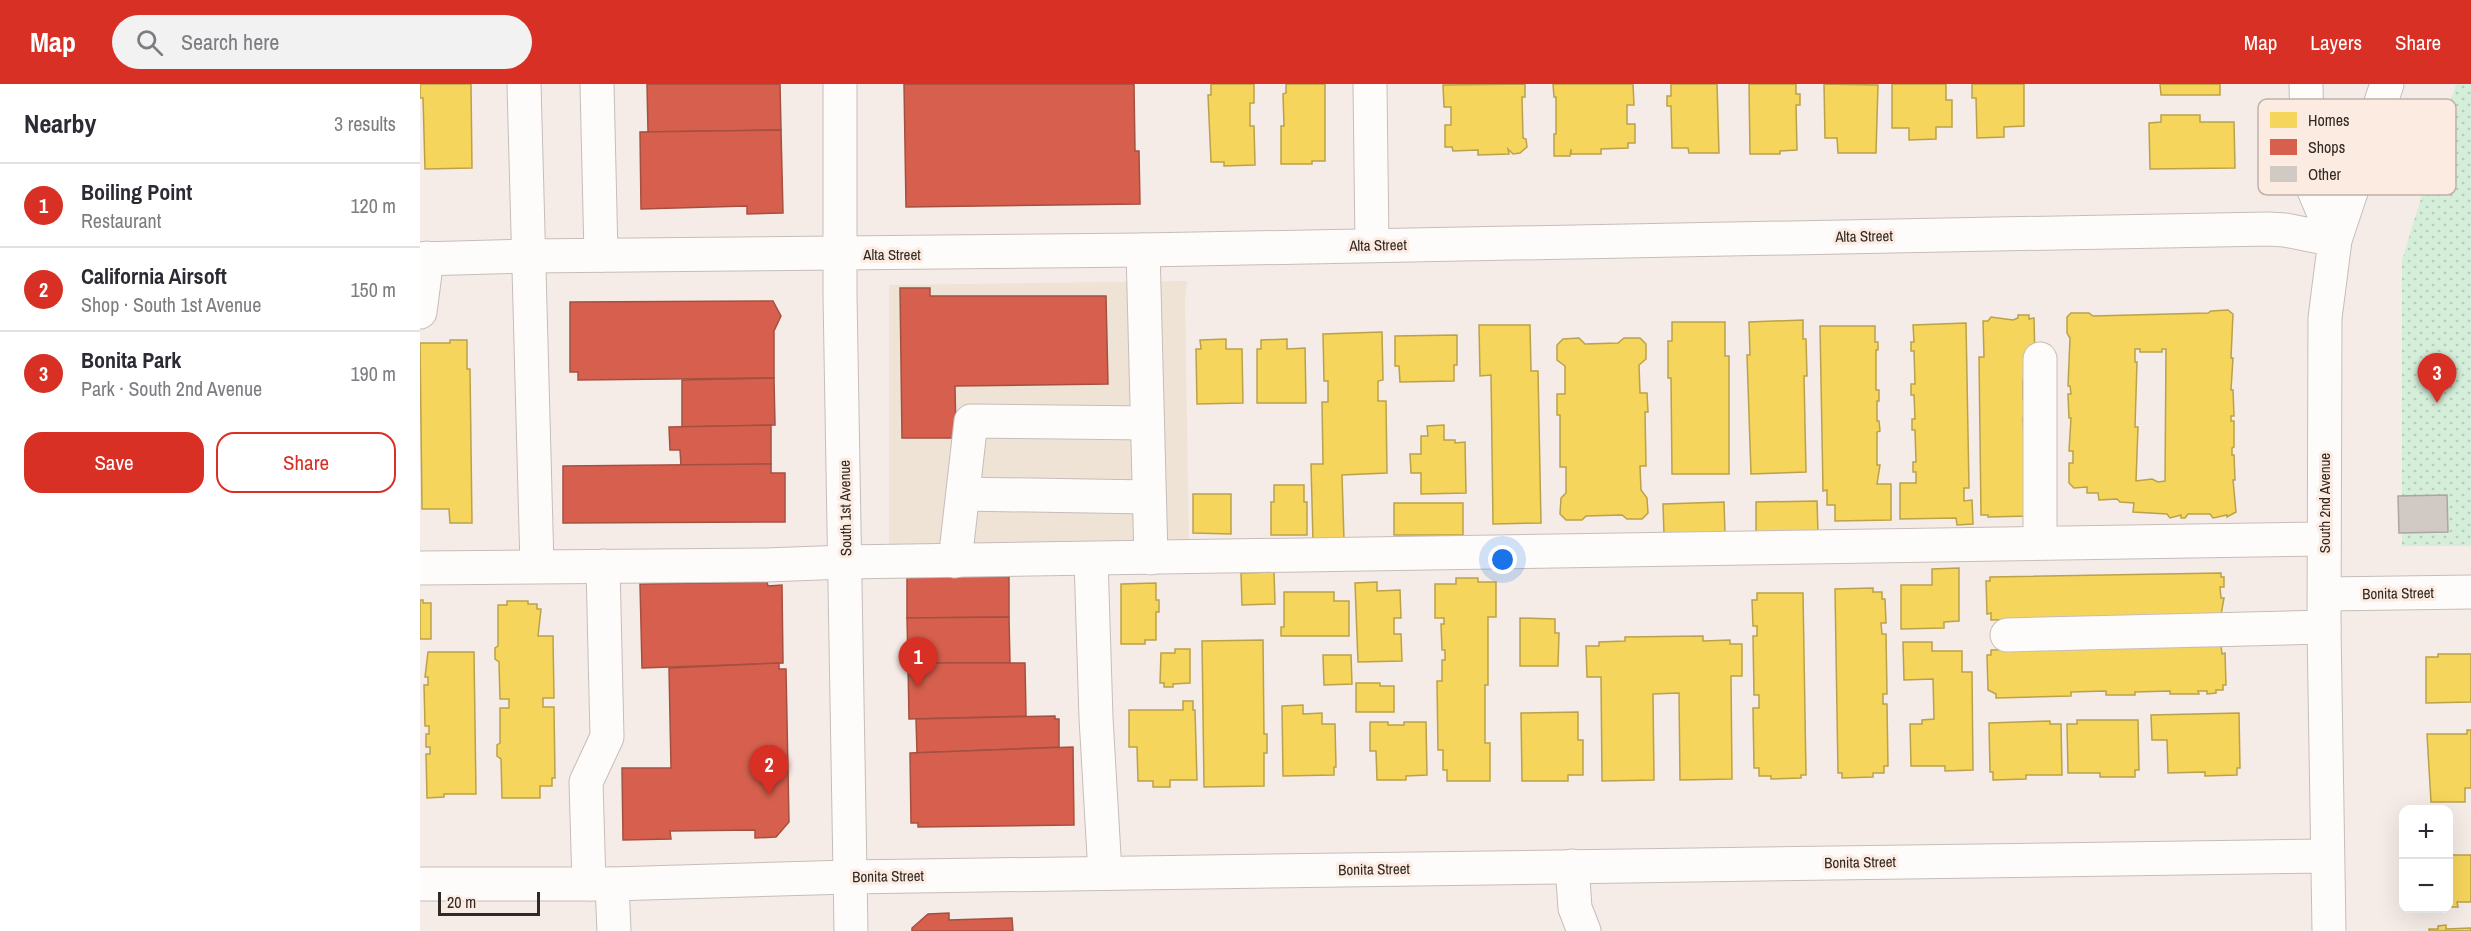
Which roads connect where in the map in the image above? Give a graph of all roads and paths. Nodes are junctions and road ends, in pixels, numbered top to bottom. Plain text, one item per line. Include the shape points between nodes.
1 (524, 84) edge
2 (597, 84) edge
3 (840, 84) edge
4 (1370, 84) edge
5 (2306, 84) edge
6 (2387, 84) edge
7 (2306, 99) edge
8 (2382, 99) edge
9 (2316, 195) edge
10 (2350, 195) edge
11 (2335, 240) junction
12 (1372, 245) junction
13 (1143, 250) junction
14 (840, 254) junction
15 (601, 255) junction
16 (527, 256) junction
17 (423, 258) edge
18 (420, 312) edge
19 (2040, 359) dead end
20 (1147, 423) junction
21 (963, 494) junction
22 (1149, 497) junction
23 (2324, 538) junction
24 (2040, 542) junction
25 (1151, 558) junction
26 (1091, 559) junction
27 (955, 561) junction
28 (846, 562) junction
29 (537, 566) junction
30 (603, 566) junction
31 (420, 568) edge
32 (2471, 592) edge
33 (2325, 594) junction
34 (2324, 627) junction
35 (2007, 635) dead end
36 (2327, 856) junction
37 (1572, 866) junction
38 (1104, 873) junction
39 (849, 876) junction
40 (420, 884) edge
41 (601, 884) junction
42 (614, 931) edge
43 (851, 931) edge
44 (1584, 931) edge
45 (2329, 931) edge

1 - 16 street
2 - 15 street
3 - 14 street, South 1st Avenue
4 - 12 street
5 - 7 street
6 - 8 street, South 2nd Avenue
9 - 11 street
10 - 11 street, South 2nd Avenue
11 - 12 street, Alta Street via 2268,230
11 - 23 street, South 2nd Avenue via 2325,318
12 - 13 street, Alta Street
13 - 14 street, Alta Street
13 - 20 street
14 - 15 street, Alta Street
14 - 28 street, South 1st Avenue
15 - 16 street, Alta Street
16 - 17 street, Alta Street
16 - 29 street
17 - 18 street
19 - 24 street
20 - 21 street via 971,421
20 - 22 street
21 - 22 street
21 - 27 street
22 - 25 street
23 - 24 street
23 - 33 street, South 2nd Avenue
24 - 25 street
25 - 26 street
26 - 27 street
26 - 38 street
27 - 28 street
28 - 30 street
28 - 39 street, South 1st Avenue
29 - 30 street
29 - 31 street
30 - 41 street via 608,737 586,782
32 - 33 street, Bonita Street
33 - 34 street, South 2nd Avenue
34 - 35 street
34 - 36 street, South 2nd Avenue
36 - 37 street, Bonita Street
36 - 45 street, South 2nd Avenue
37 - 38 street, Bonita Street
37 - 44 street via 1575,908
38 - 39 street, Bonita Street
39 - 41 street, Bonita Street
39 - 43 street, South 1st Avenue
40 - 41 street, Bonita Street
41 - 42 street

